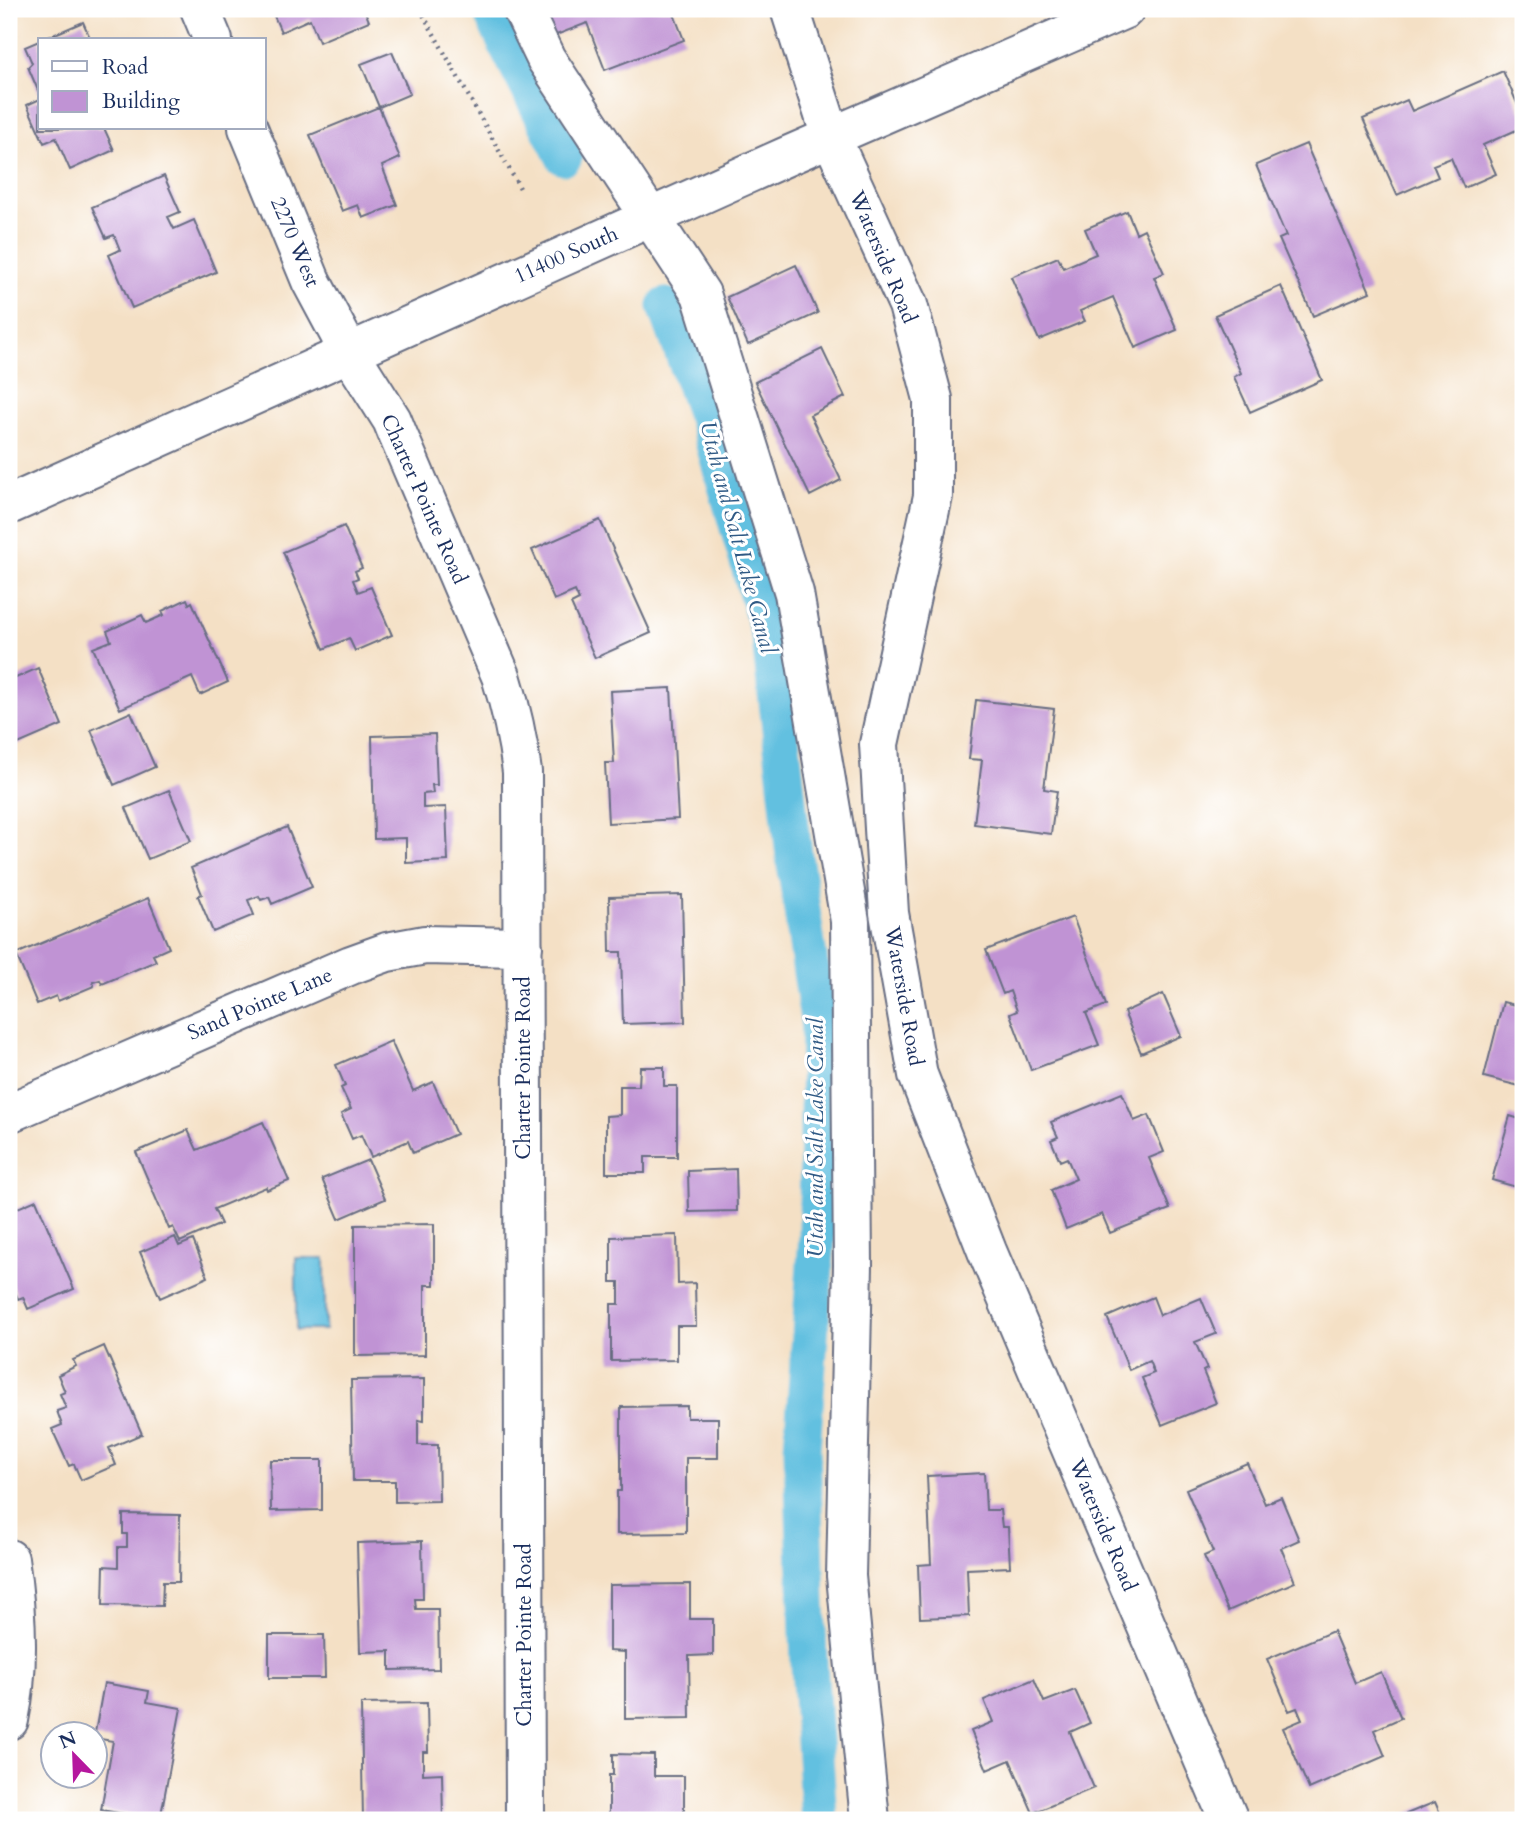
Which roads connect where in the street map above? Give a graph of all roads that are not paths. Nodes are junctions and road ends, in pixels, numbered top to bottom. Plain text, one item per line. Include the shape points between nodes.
1 (200, 9) edge
2 (522, 9) edge
3 (790, 9) edge
4 (1125, 9) edge
5 (212, 38) edge
6 (249, 130) edge
7 (831, 137) junction
8 (650, 218) junction
9 (349, 352) junction
10 (9, 505) edge
11 (523, 947) junction
12 (9, 1113) edge
13 (9, 1559) edge
14 (9, 1720) edge
15 (524, 1820) edge
16 (870, 1820) edge
17 (1228, 1820) edge

1 - 5 street
2 - 8 street via 546,59
3 - 7 street, Waterside Road
4 - 7 street, 11400 South
6 - 9 street, 2270 West via 305,268
7 - 8 street, 11400 South
7 - 17 street, Waterside Road via 908,305 933,399 933,496 879,744 889,913 918,1076 992,1263
8 - 9 street, 11400 South
8 - 16 street via 701,294 794,593 850,921 853,1265 846,1576
9 - 10 street, 11400 South
9 - 11 street, Charter Pointe Road via 395,428 511,708 522,772
11 - 12 street, Sand Pointe Lane via 425,945 387,952
11 - 15 street, Charter Pointe Road
13 - 14 street via 16,1626

